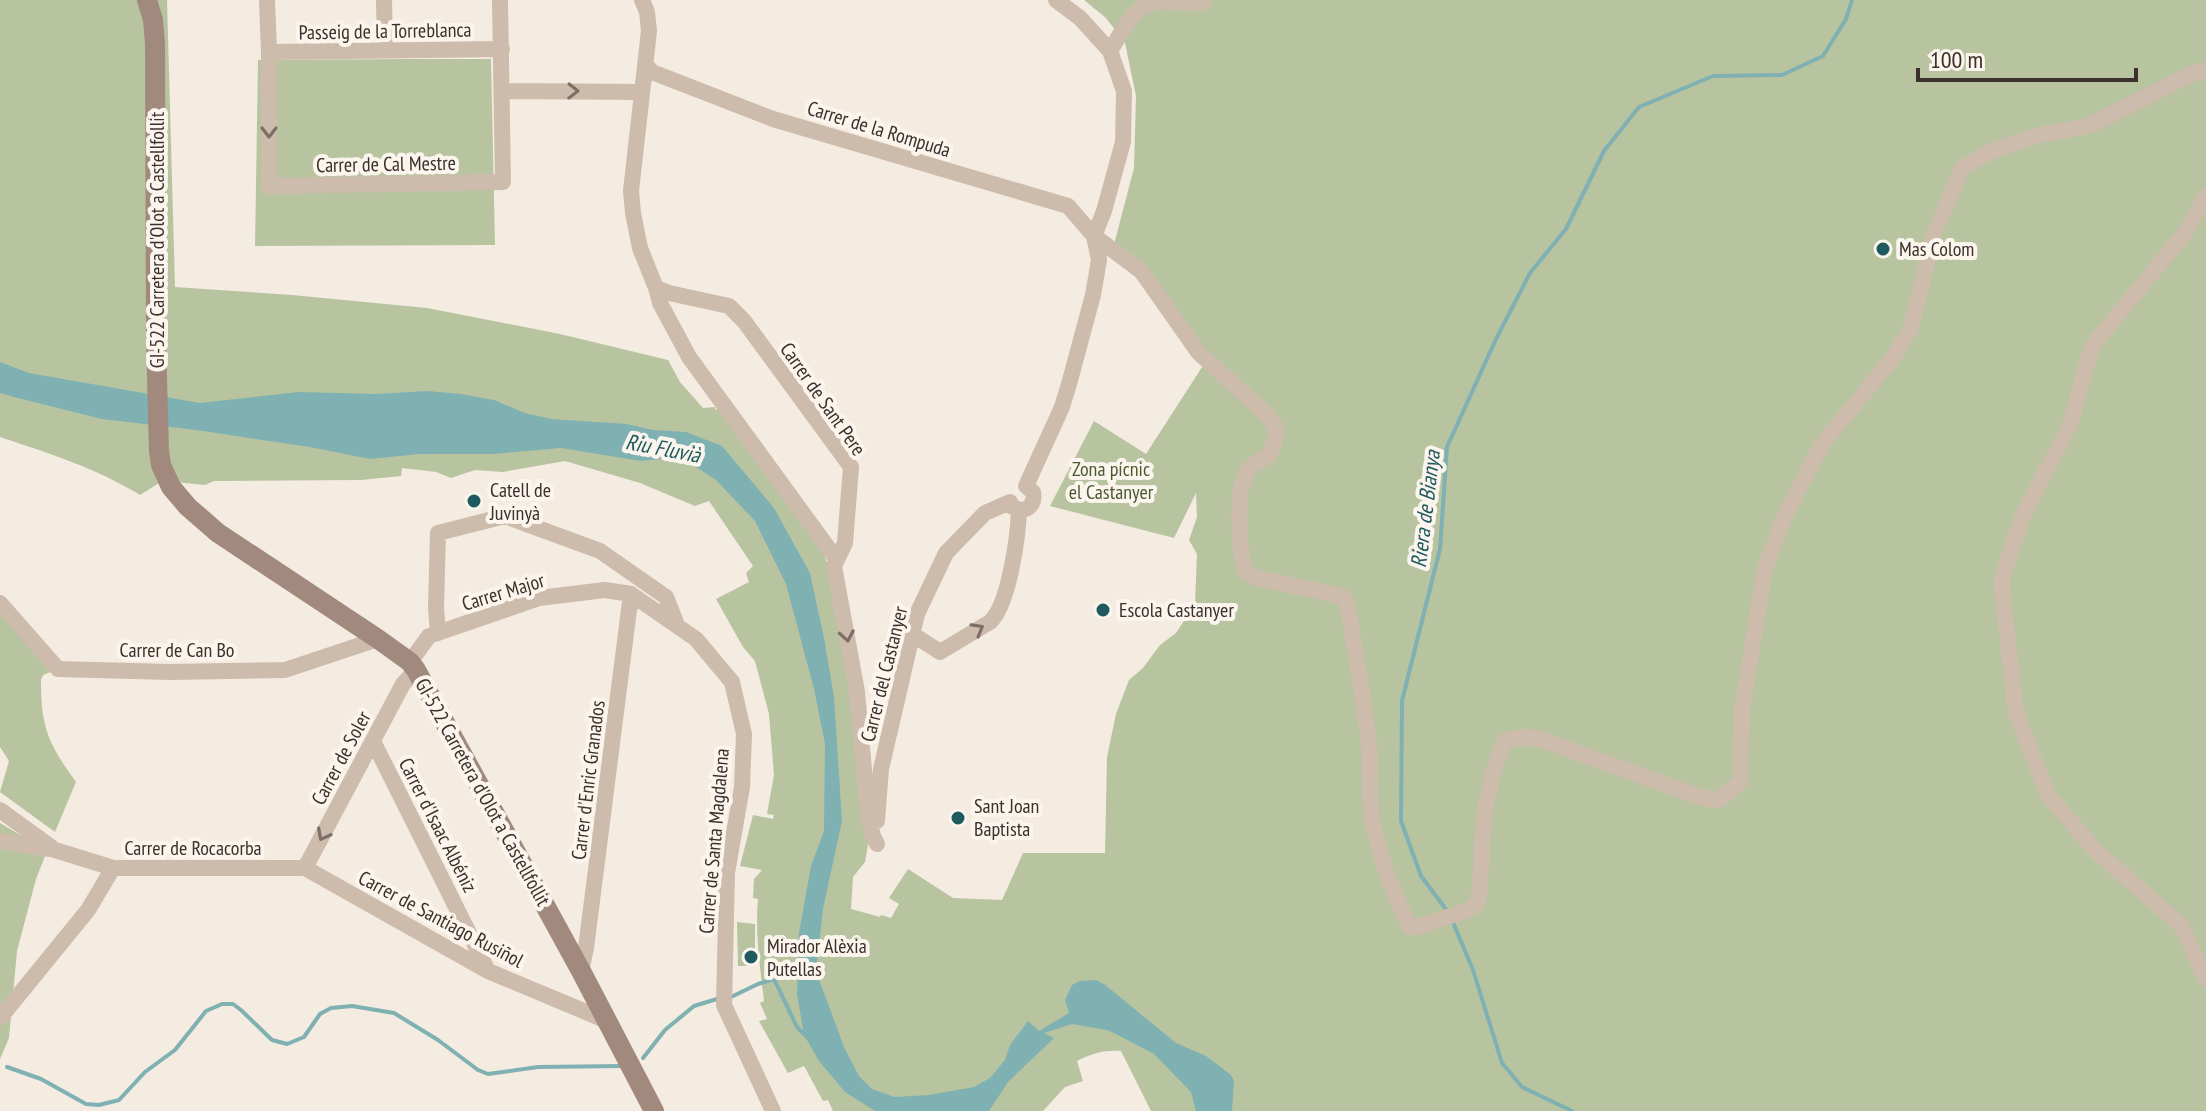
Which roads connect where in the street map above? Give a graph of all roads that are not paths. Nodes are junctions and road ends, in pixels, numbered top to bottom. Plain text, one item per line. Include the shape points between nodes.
1 (147, 0) edge
2 (267, 0) edge
3 (384, 0) edge
4 (500, 0) edge
5 (642, 0) edge
6 (1056, 0) edge
7 (1204, 0) edge
8 (502, 49) junction
9 (385, 50) junction
10 (1110, 51) junction
11 (269, 52) junction
12 (646, 65) junction
13 (2206, 70) edge
14 (503, 91) junction
15 (642, 92) junction
16 (2206, 196) edge
17 (1094, 236) junction
18 (656, 288) junction
19 (1015, 506) junction
20 (837, 560) junction
21 (631, 594) junction
22 (0, 603) edge
23 (677, 626) junction
24 (438, 633) junction
25 (912, 634) junction
26 (378, 639) junction
27 (413, 666) junction
28 (373, 741) junction
29 (0, 810) edge
30 (0, 841) edge
31 (877, 844) joint
32 (55, 850) junction
33 (113, 868) junction
34 (305, 868) junction
35 (488, 971) junction
36 (581, 971) junction
37 (2206, 979) edge
38 (0, 1018) edge
39 (605, 1020) junction
40 (654, 1111) edge
41 (773, 1111) edge

1 - 26 street, GI-522 Carretera d'Olot a Castellfollit via 155,44 161,465 177,495 218,533
2 - 11 street
3 - 9 street
4 - 8 street
5 - 12 street via 649,31
6 - 10 street
7 - 10 street via 1145,5
8 - 9 street, Passeig de la Torreblanca
8 - 14 street
9 - 11 street, Passeig de la Torreblanca
10 - 17 street via 1124,91 1123,142
11 -> 14 street, Carrer de Cal Mestre via 269,186 503,182
12 - 15 street
12 - 17 street, Carrer de la Rompuda via 652,72 773,119 1068,206
13 - 17 street, Carrer de la Rompuda via 2088,126 2023,140 1962,168 1934,234 1910,330 1822,444 1785,515 1764,571 1742,711 1740,782 1719,800 1703,798 1537,738 1506,740 1497,755 1490,791 1477,904 1418,927 1409,927 1371,818 1369,740 1348,606 1342,596 1245,571 1240,487 1251,467 1268,455 1276,427 1198,352 1141,271
14 -> 15 street
15 - 18 street via 631,191 640,248
16 - 37 street via 2185,233 2092,346 2070,425 2022,517 2001,581 2016,713 2048,795 2097,852 2181,925
17 - 19 street, Carrer del Castanyer via 1099,260 1069,384 1026,486 1011,491
18 - 20 street via 689,357
18 - 20 street, Carrer de Sant Pere via 729,306 851,467 845,543
19 - 25 street, Carrer del Castanyer via 985,513 946,553
25 -> 19 street via 940,652 997,616 1019,524
20 -> 31 street, Carrer de Sant Pere via 868,814
21 - 23 street
21 - 24 street, Carrer Major via 605,590 539,598
21 - 36 street, Carrer d'Enric Granados
22 - 26 street, Carrer de Can Bo via 58,669 285,670
23 - 24 street via 666,597 600,551 505,516 438,533
23 - 41 street, Carrer de Santa Magdalena via 696,639 732,682 744,734 742,787 727,873 724,1005
24 - 27 street, Carrer Major via 429,636
25 - 31 street, Carrer del Castanyer via 881,769
26 - 27 street, GI-522 Carretera d'Olot a Castellfollit
27 - 28 street, Carrer de Soler
27 - 36 street, GI-522 Carretera d'Olot a Castellfollit
28 -> 34 street, Carrer de Soler
28 - 35 street, Carrer d'Isaac Albéniz
29 - 32 street, Carrer de Rocacorba
30 - 32 street
32 - 33 street, Carrer de Rocacorba
33 - 34 street, Carrer de Rocacorba
33 - 38 street via 88,910
34 - 35 street, Carrer de Santiago Rusiñol
35 - 39 street, Carrer de Santiago Rusiñol
36 - 39 street, GI-522 Carretera d'Olot a Castellfollit
39 - 40 street, GI-522 Carretera d'Olot a Castellfollit

